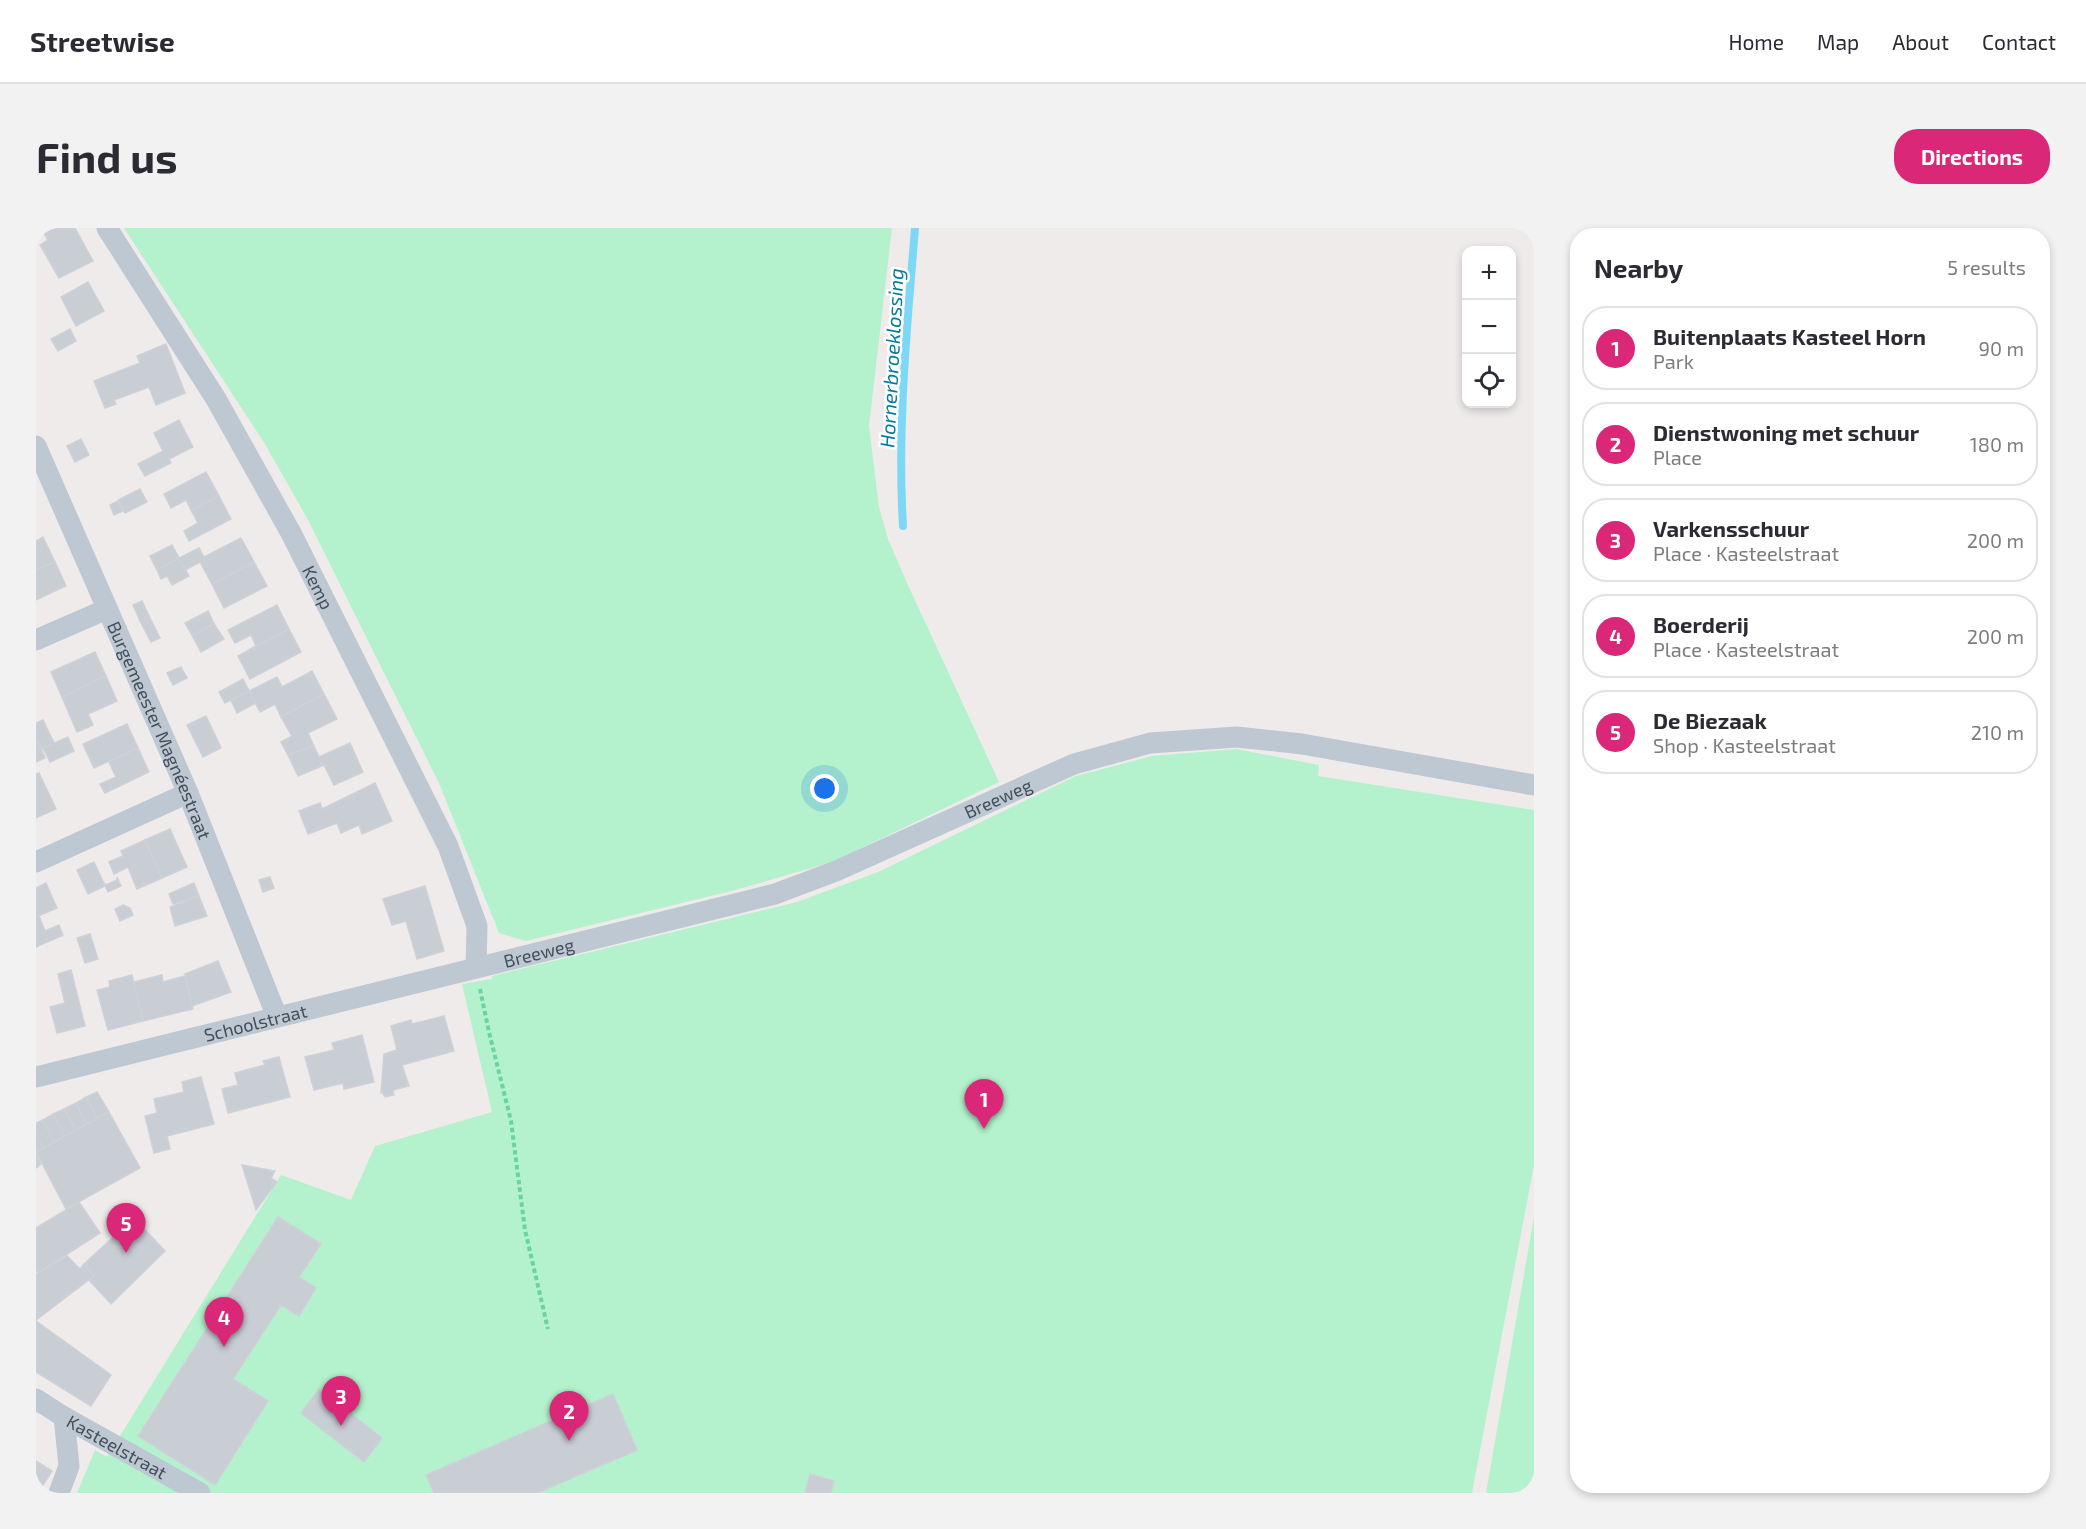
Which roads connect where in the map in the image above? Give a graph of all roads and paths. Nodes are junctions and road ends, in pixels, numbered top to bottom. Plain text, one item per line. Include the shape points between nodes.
1 (106, 228) edge
2 (36, 446) edge
3 (107, 609) junction
4 (36, 640) edge
5 (1534, 785) edge
6 (188, 793) junction
7 (36, 862) edge
8 (476, 968) junction
9 (277, 1017) junction
10 (37, 1074) edge
11 (548, 1329) dead end
12 (36, 1399) edge
13 (64, 1417) junction
14 (59, 1493) edge
15 (200, 1493) edge

1 - 8 street, Kemp via 216,399 291,533 448,846 477,926
2 - 3 street, Burgemeester Magnéestraat
3 - 4 street
3 - 6 street, Burgemeester Magnéestraat
5 - 8 street, Breeweg via 1302,744 1237,737 1150,743 1074,765 836,871 775,894
6 - 7 street
6 - 9 street, Burgemeester Magnéestraat
8 - 9 street, Schoolstraat
8 - 11 path via 511,1121 525,1230
9 - 10 street, Schoolstraat
12 - 13 street, Kasteelstraat
13 - 14 street via 69,1466
13 - 15 street, Kasteelstraat

